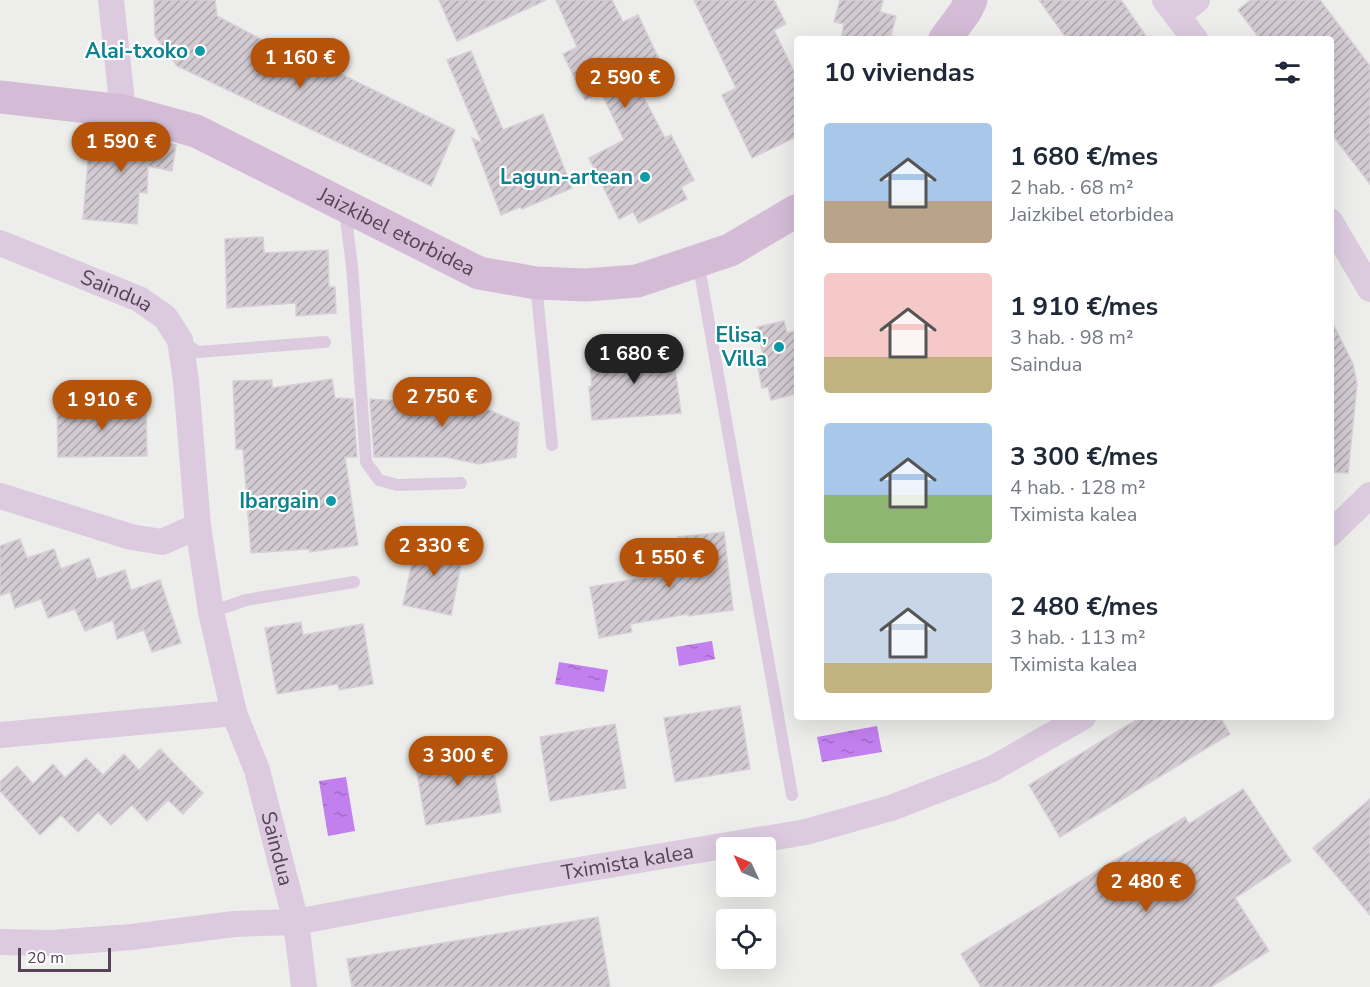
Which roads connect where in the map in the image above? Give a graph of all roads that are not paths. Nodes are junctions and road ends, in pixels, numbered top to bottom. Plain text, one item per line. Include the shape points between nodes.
1 (111, 0) edge
2 (971, 0) edge
3 (1197, 0) edge
4 (1171, 8) edge
5 (947, 36) edge
6 (1193, 36) edge
7 (0, 97) edge
8 (123, 111) junction
9 (344, 207) junction
10 (794, 211) edge
11 (1334, 229) edge
12 (0, 243) edge
13 (698, 261) junction
14 (536, 283) junction
15 (1370, 289) edge
16 (180, 340) junction
17 (325, 342) dead end
18 (552, 445) dead end
19 (461, 483) dead end
20 (1370, 495) edge
21 (0, 496) edge
22 (198, 526) junction
23 (1334, 530) edge
24 (354, 582) dead end
25 (211, 612) junction
26 (234, 713) junction
27 (1078, 720) edge
28 (0, 735) edge
29 (792, 795) dead end
30 (296, 922) junction
31 (0, 942) edge
32 (304, 987) edge

1 - 8 street
2 - 5 street
3 - 4 street
4 - 6 street
7 - 8 street, Jaizkibel etorbidea
8 - 9 street, Jaizkibel etorbidea via 196,131
9 - 14 street, Jaizkibel etorbidea via 479,273
9 - 19 lane via 366,462 379,480 397,485
10 - 13 street, Jaizkibel etorbidea via 730,250
11 - 15 street
12 - 16 street, Saindua via 139,299 165,317
13 - 14 street, Jaizkibel etorbidea via 637,280 586,285
13 - 29 lane
14 - 18 lane
16 - 17 lane via 198,351
16 - 22 street, Saindua
20 - 23 street
21 - 22 street via 131,537 162,542
22 - 25 street, Saindua
24 - 25 lane via 246,600
25 - 26 street, Saindua
26 - 28 street
26 - 30 street, Saindua via 257,770
27 - 30 street, Tximista kalea via 992,769 891,808 806,832
30 - 31 street, Tximista kalea via 234,924 51,943
30 - 32 street, Saindua

